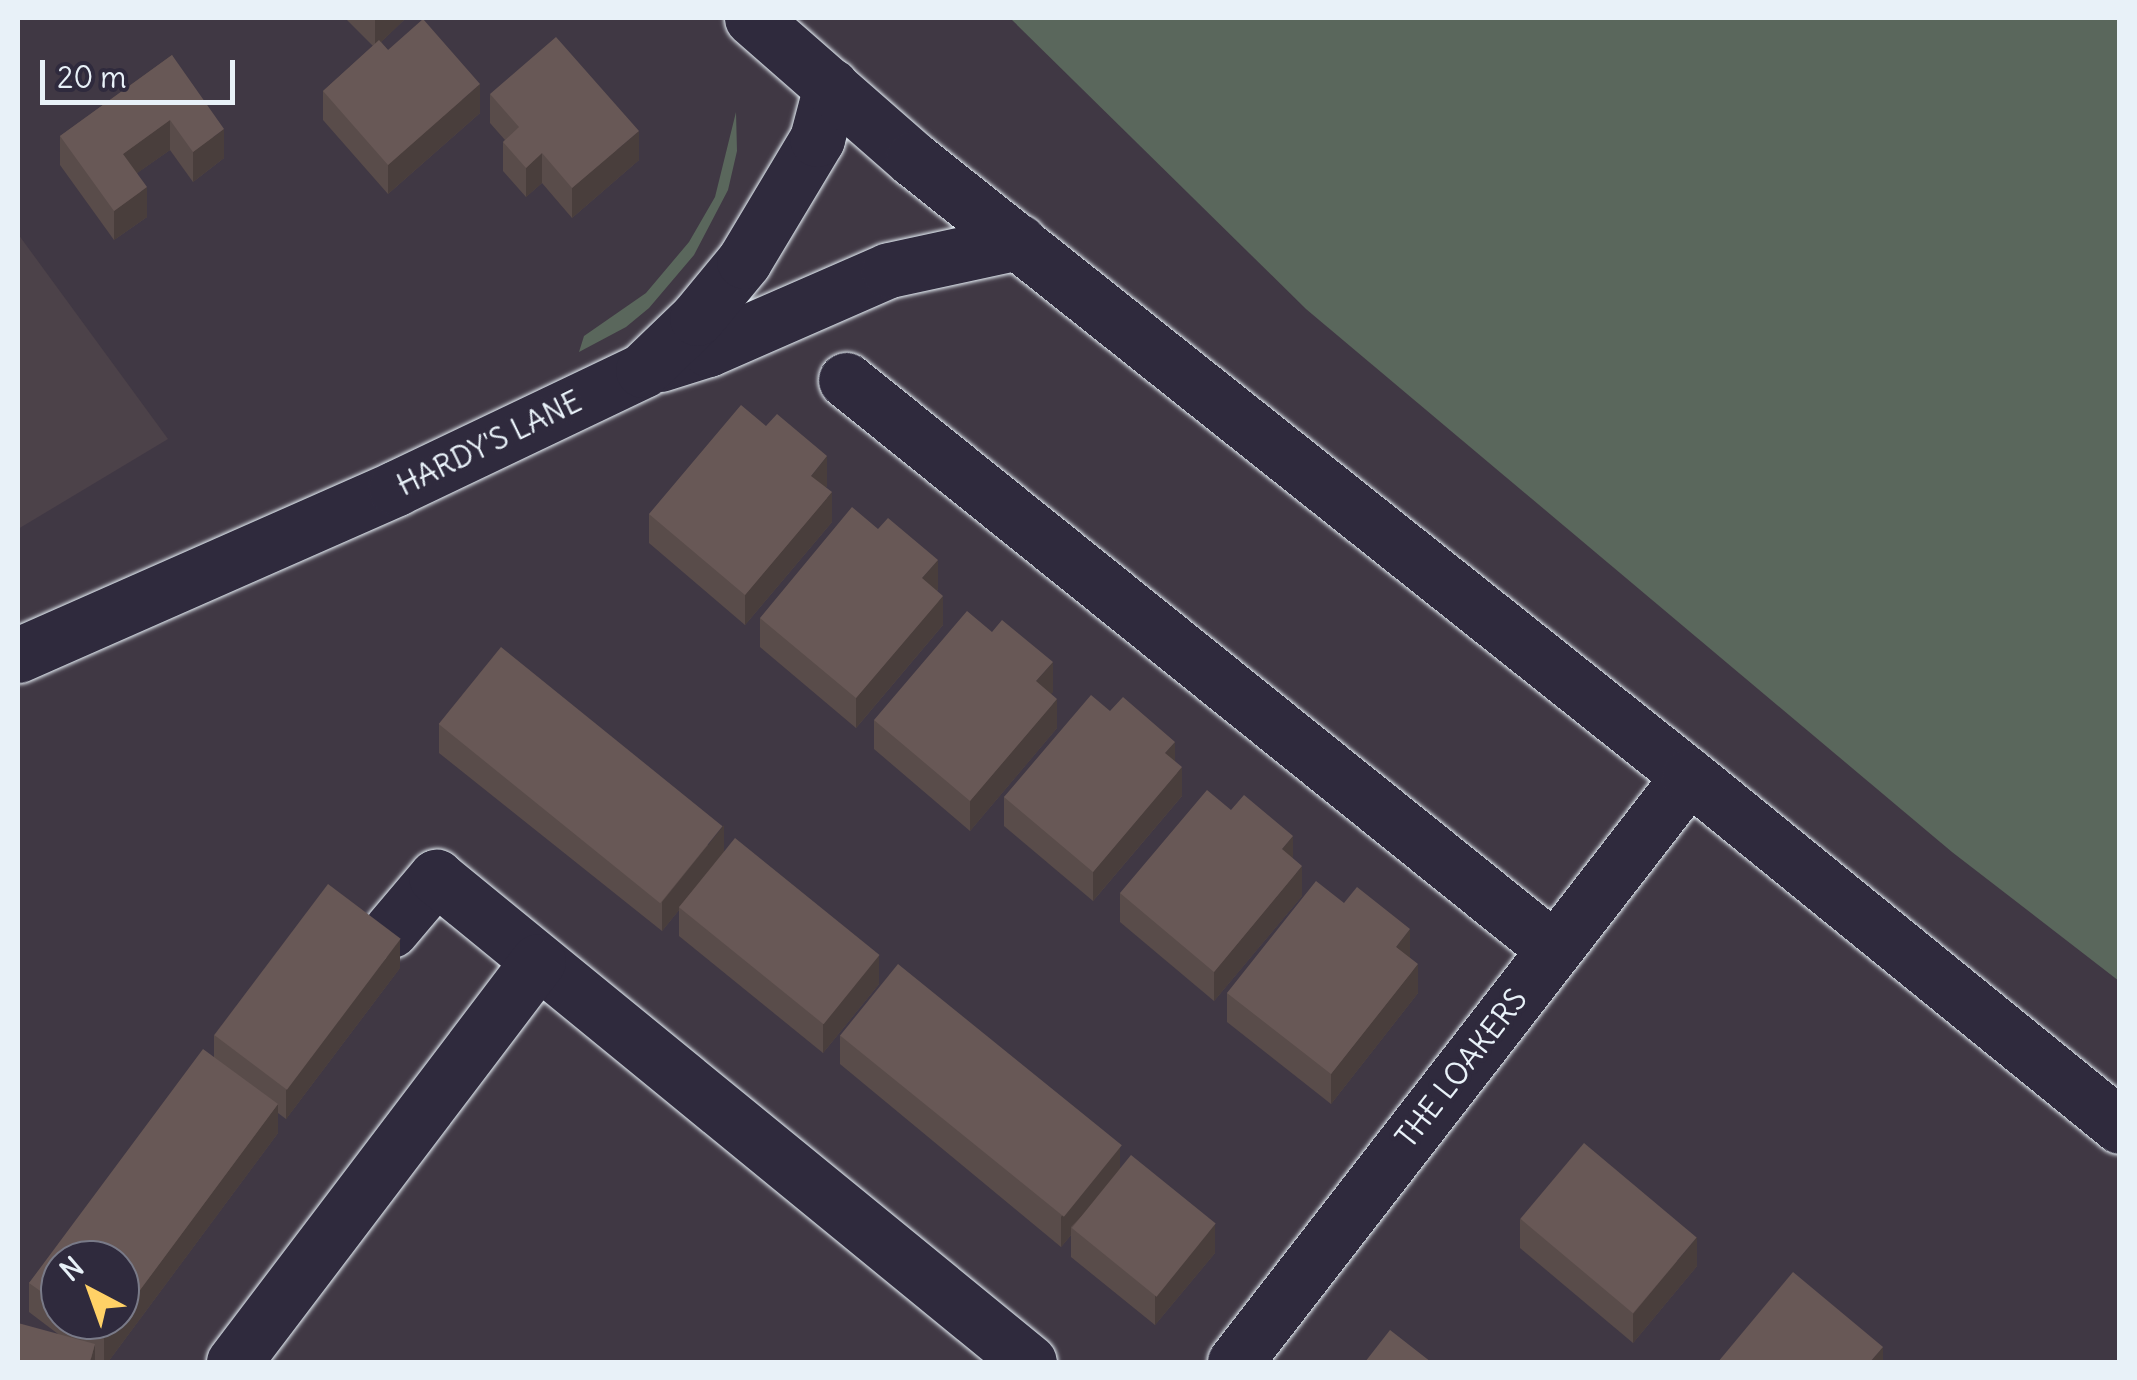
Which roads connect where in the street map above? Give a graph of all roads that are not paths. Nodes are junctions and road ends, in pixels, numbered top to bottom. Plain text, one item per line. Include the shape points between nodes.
1 (752, 18) edge
2 (831, 86) junction
3 (1019, 242) junction
4 (643, 370) junction
5 (846, 380) dead end
6 (18, 655) edge
7 (1690, 776) junction
8 (391, 930) edge
9 (1554, 950) junction
10 (538, 961) junction
11 (2120, 1126) edge
12 (234, 1362) edge
13 (1029, 1362) edge
14 (1235, 1362) edge

1 - 2 street
2 - 3 street
2 - 4 street, HARDY'S LANE via 817,140 744,261
3 - 4 street via 889,270 708,349
3 - 7 street
4 - 6 street, HARDY'S LANE
5 - 9 street
7 - 9 street, THE LOAKERS
7 - 11 street
8 - 10 street via 436,877
9 - 14 street, THE LOAKERS
10 - 12 street
10 - 13 street

